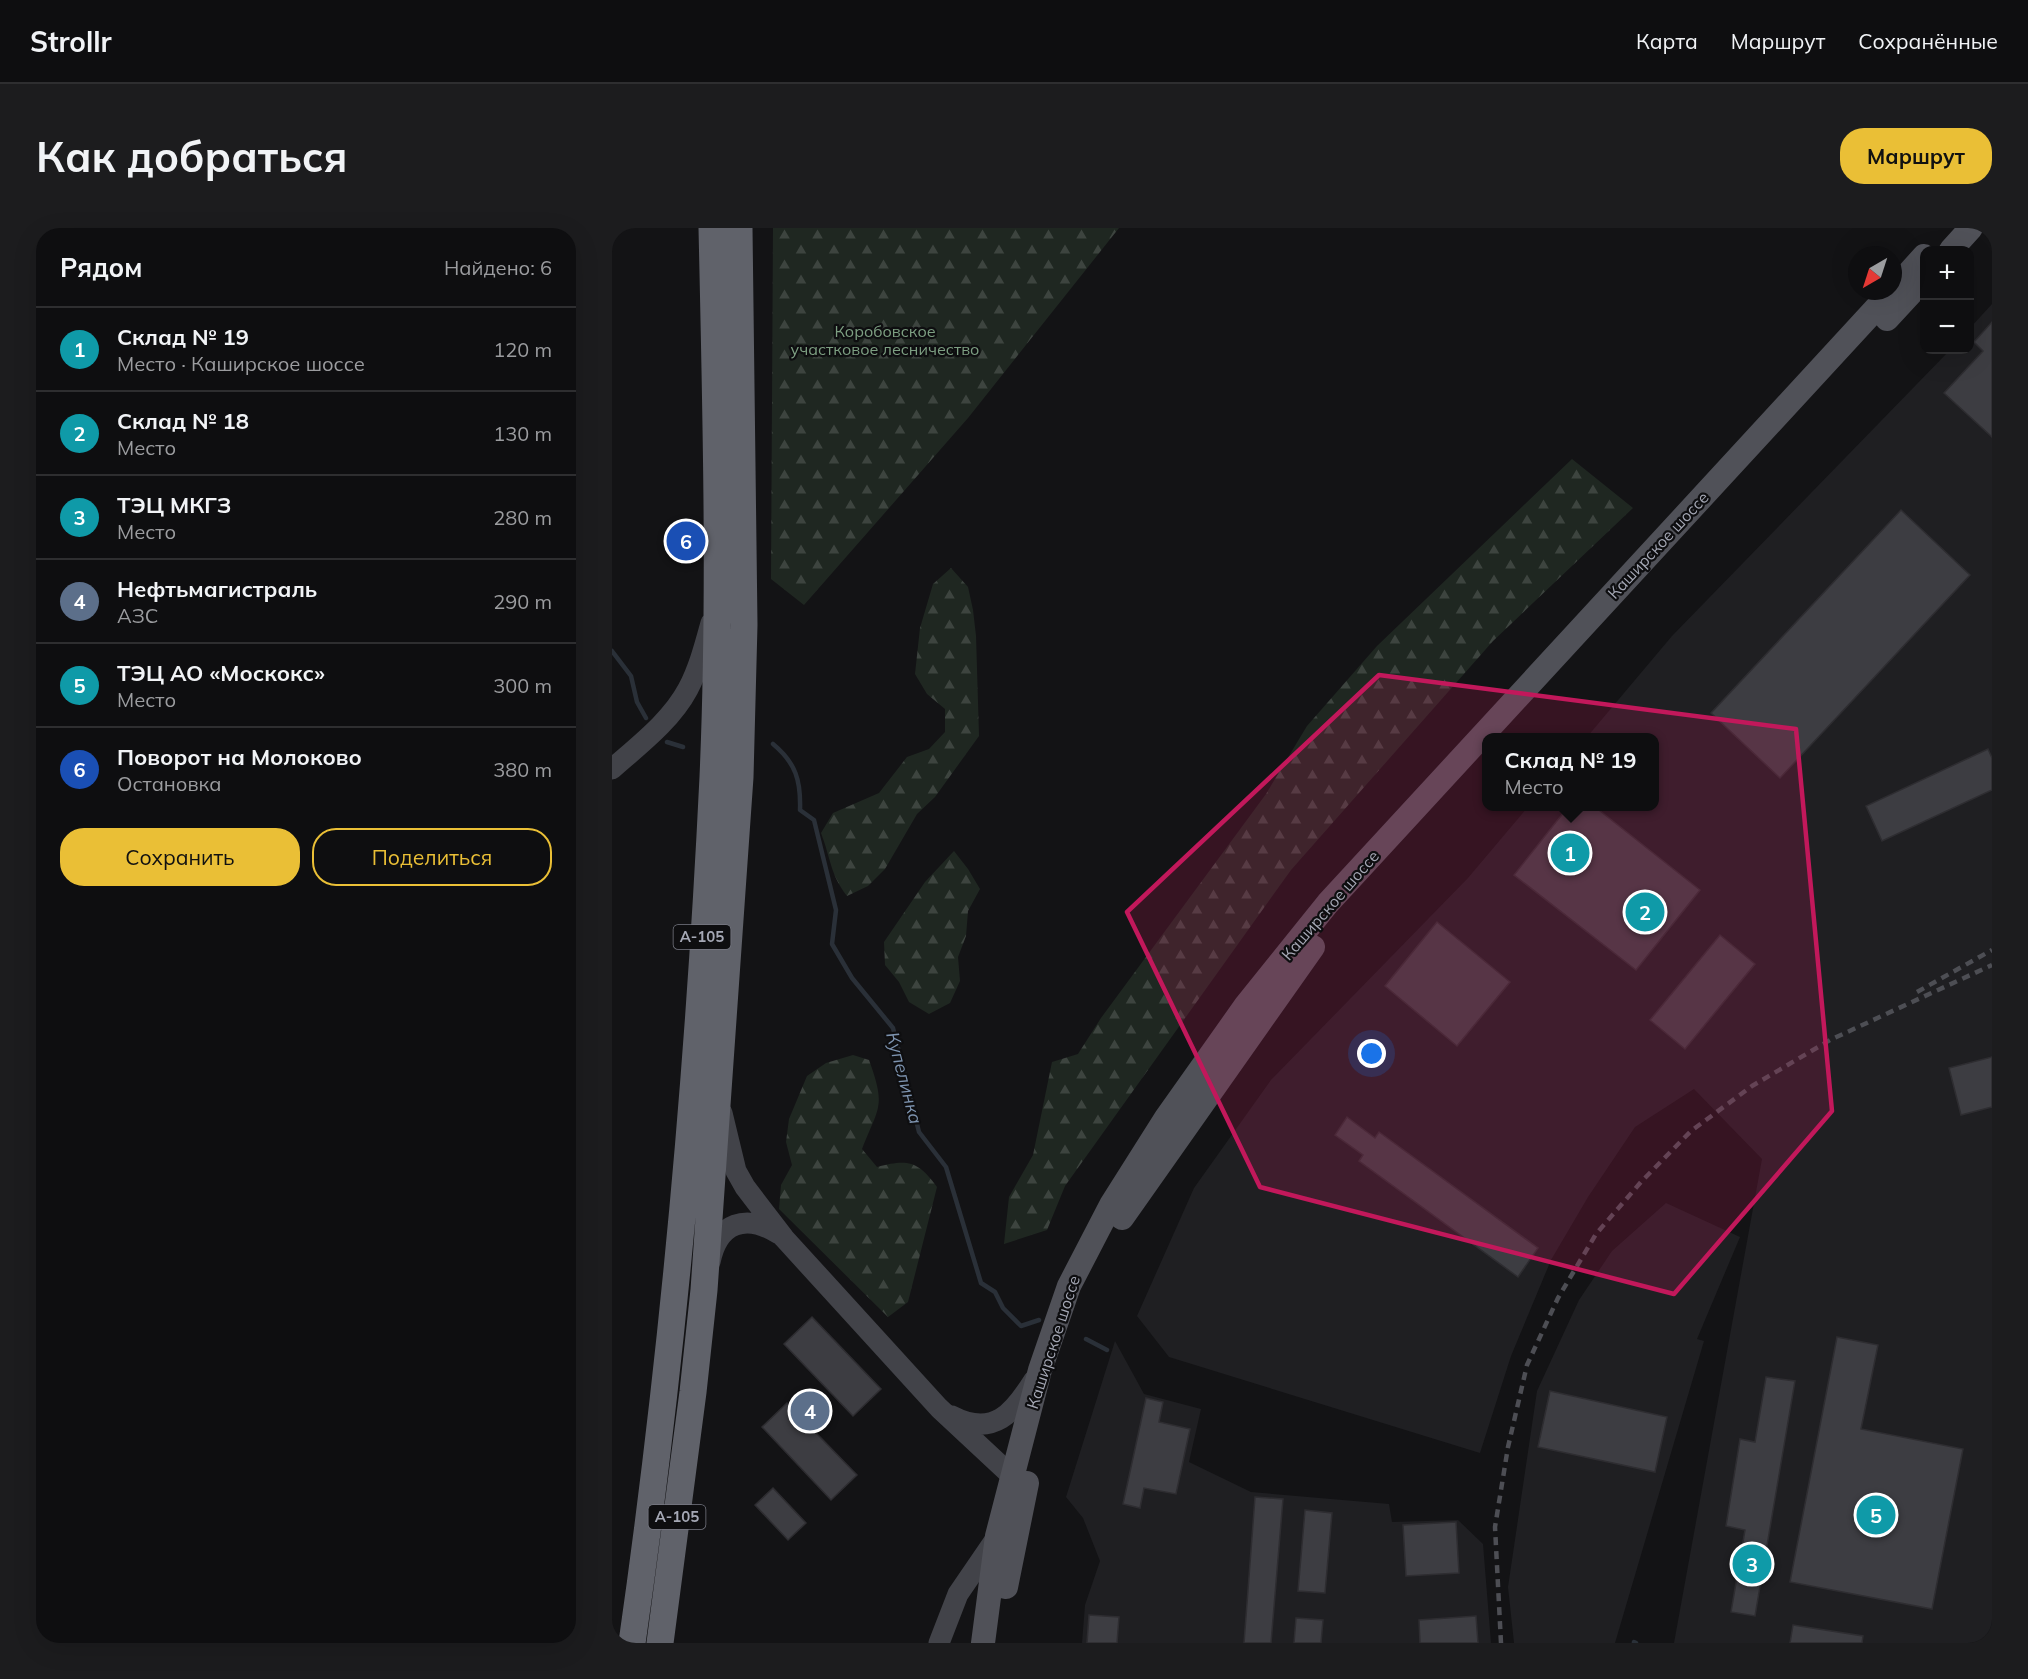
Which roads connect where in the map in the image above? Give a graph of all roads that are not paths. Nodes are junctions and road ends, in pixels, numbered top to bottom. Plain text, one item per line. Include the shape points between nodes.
1 (712, 228) edge
2 (739, 228) edge
3 (1950, 228) edge
4 (1971, 228) edge
5 (1934, 246) edge
6 (1955, 246) edge
7 (1920, 261) edge
8 (1902, 281) edge
9 (1920, 283) edge
10 (1885, 300) edge
11 (716, 602) junction
12 (1485, 733) edge
13 (1506, 733) edge
14 (1482, 736) edge
15 (1482, 758) edge
16 (612, 769) edge
17 (718, 1095) junction
18 (784, 1238) junction
19 (704, 1290) junction
20 (1040, 1370) junction
21 (939, 1408) junction
22 (1013, 1477) junction
23 (997, 1536) junction
24 (632, 1643) edge
25 (660, 1643) edge
26 (939, 1643) edge
27 (983, 1643) edge
28 (997, 1643) edge

1 - 11 highway, А-105
2 - 17 highway, А-105 via 744,625 740,777
3 - 5 main road
4 - 6 main road
7 - 8 main road, Каширское шоссе
9 - 13 main road, Каширское шоссе
10 - 12 main road, Каширское шоссе
11 - 16 main road via 688,690 644,741
11 - 24 highway, А-105 via 713,775 692,1099 667,1381
14 - 20 main road, Каширское шоссе via 1328,903 1246,1005 1166,1118 1106,1214 1069,1286
15 - 28 main road, Каширское шоссе via 1348,904 1305,957 1104,1248 1071,1322 1046,1397 1013,1546
17 - 18 main road via 736,1171
17 - 19 highway, А-105
18 - 19 main road via 764,1225 746,1221 734,1224 711,1253
18 - 21 main road
19 - 25 highway, А-105
20 - 21 main road via 1005,1419 975,1424
20 - 22 main road, Каширское шоссе
21 - 22 main road
22 - 23 main road, Каширское шоссе
23 - 26 main road via 958,1594
23 - 27 main road, Каширское шоссе

